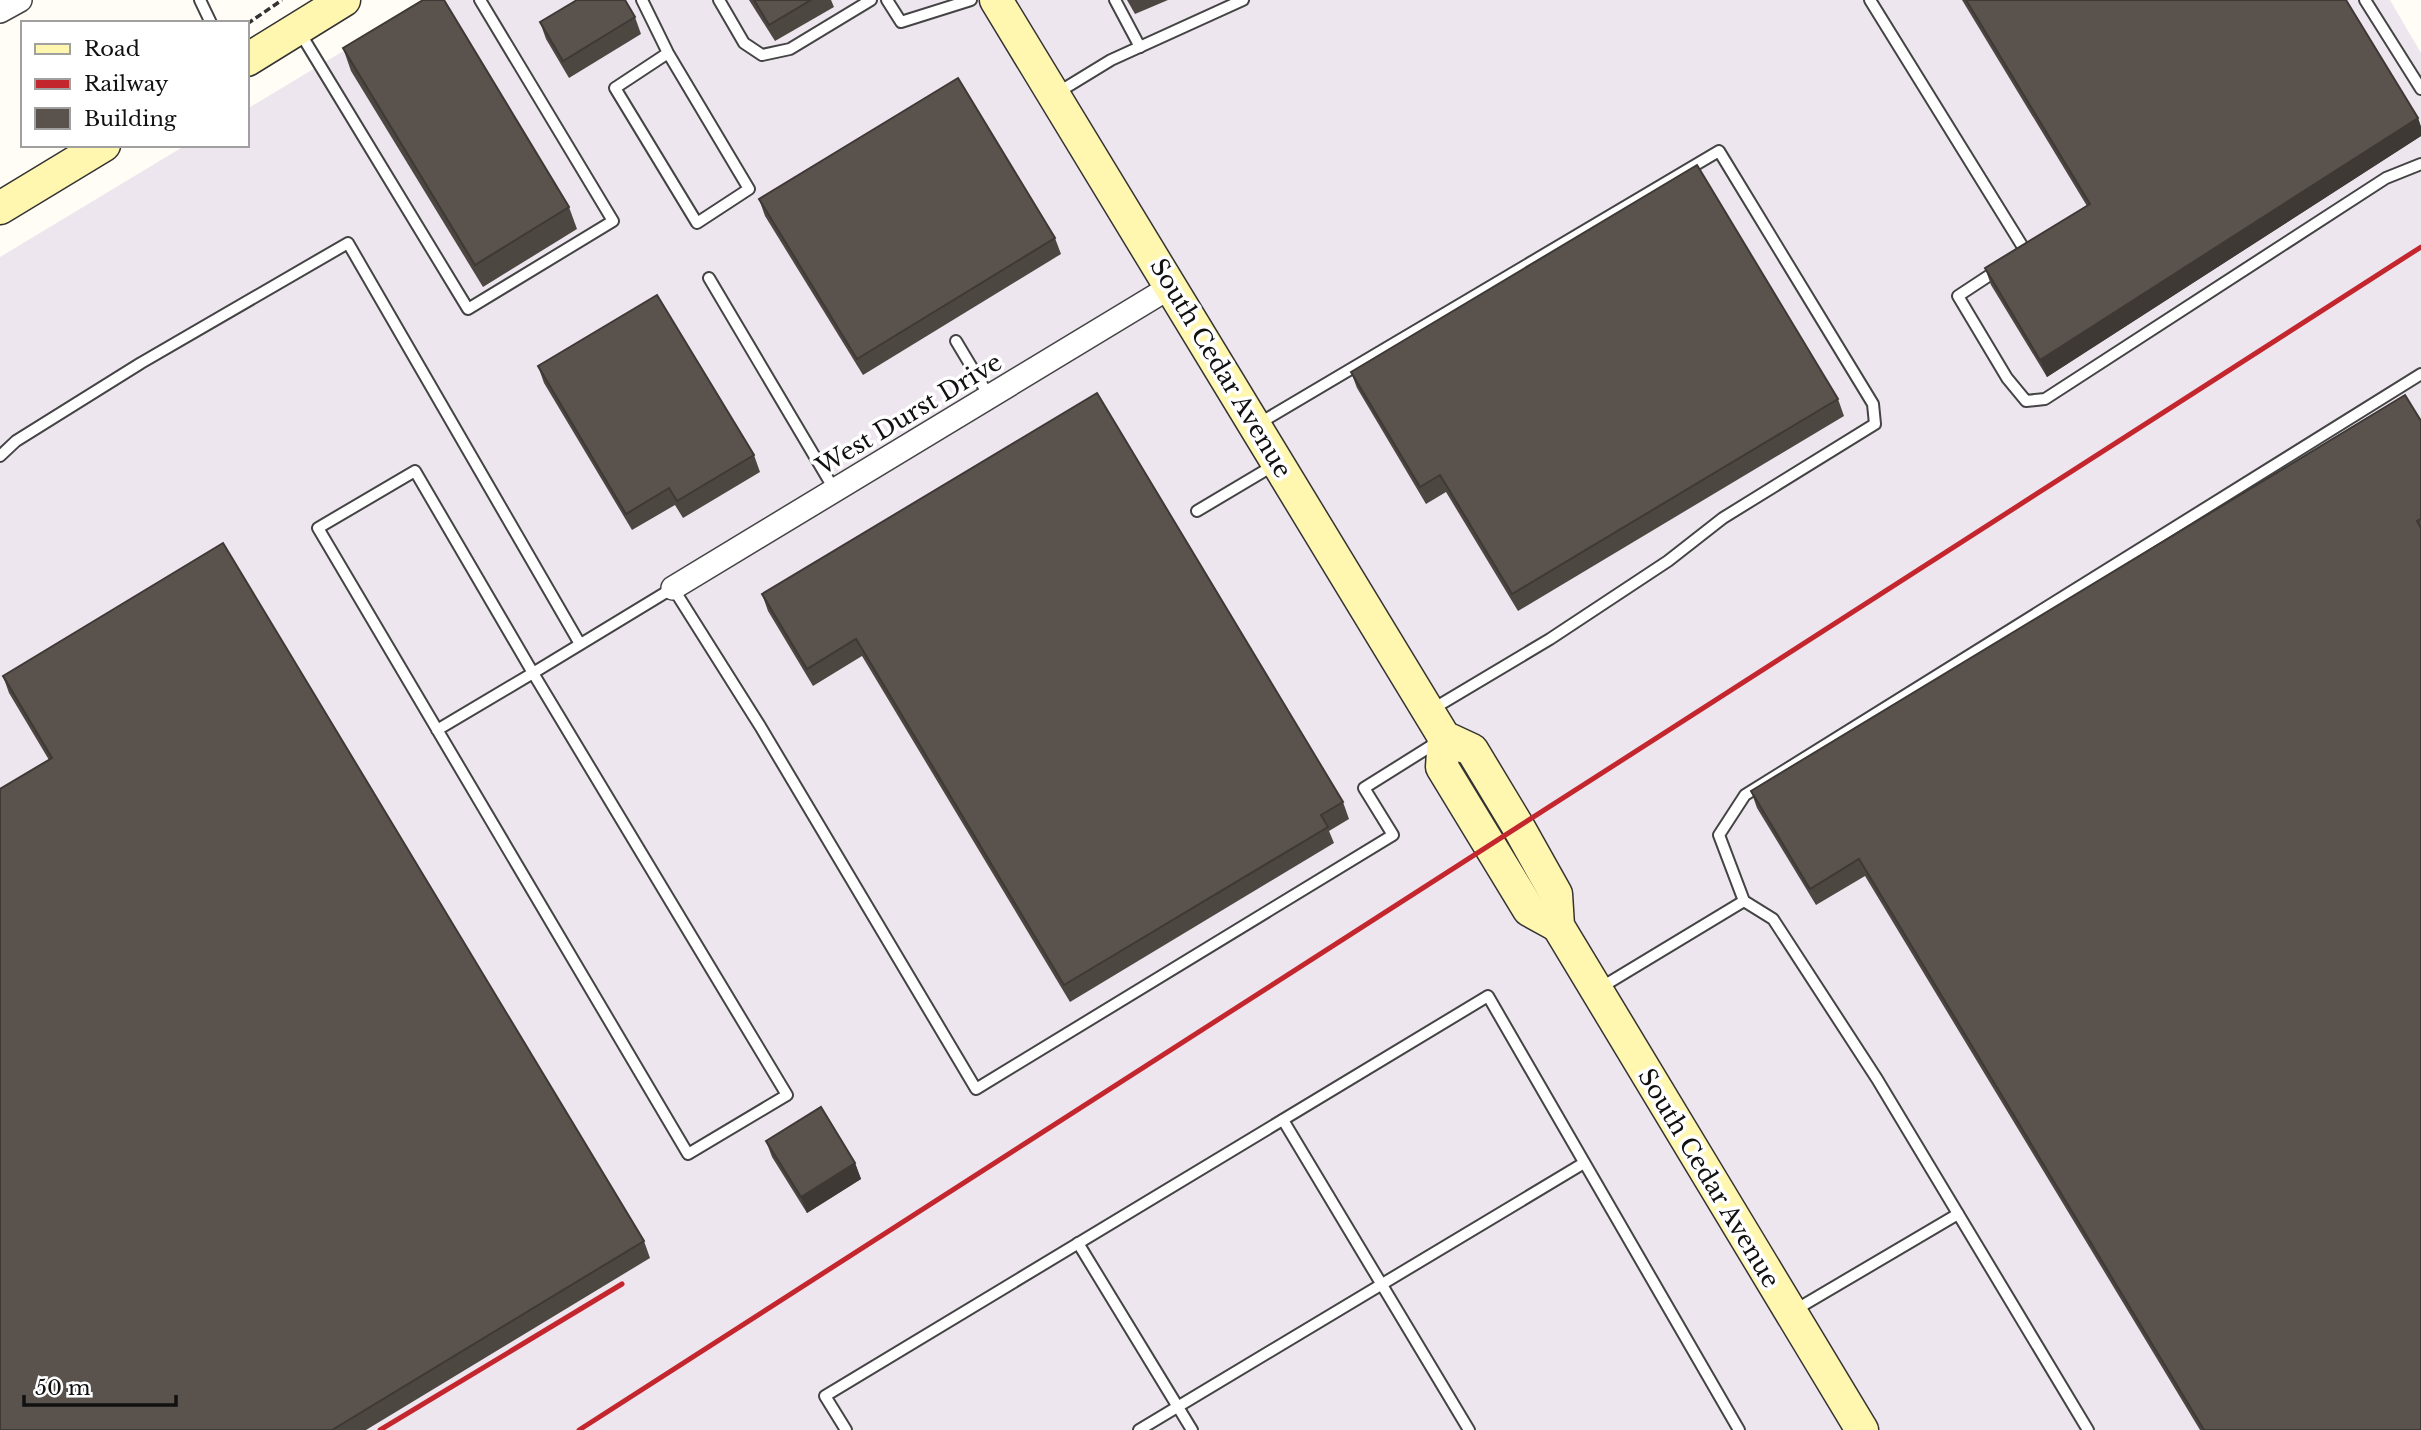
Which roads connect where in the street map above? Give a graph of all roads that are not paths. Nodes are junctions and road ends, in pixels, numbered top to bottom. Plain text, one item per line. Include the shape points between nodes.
1 (20, 0) edge
2 (200, 0) edge
3 (344, 0) edge
4 (480, 0) edge
5 (642, 0) edge
6 (719, 0) edge
7 (871, 0) edge
8 (887, 0) edge
9 (971, 0) edge
10 (996, 0) edge
11 (1115, 0) edge
12 (1243, 0) edge
13 (1870, 0) edge
14 (2365, 0) edge
15 (0, 11) edge
16 (210, 21) edge
17 (297, 29) junction
18 (1140, 47) junction
19 (668, 53) junction
20 (248, 59) edge
21 (2421, 89) edge
22 (1055, 94) junction
23 (101, 147) edge
24 (2421, 164) edge
25 (0, 208) edge
26 (709, 278) dead end
27 (1172, 286) junction
28 (956, 341) dead end
29 (2421, 374) edge
30 (989, 397) junction
31 (1256, 426) junction
32 (0, 456) edge
33 (1278, 462) junction
34 (834, 489) junction
35 (1197, 511) dead end
36 (673, 588) junction
37 (580, 644) junction
38 (533, 673) junction
39 (1436, 724) junction
40 (437, 730) junction
41 (1744, 901) junction
42 (1596, 991) junction
43 (1283, 1120) junction
44 (1584, 1163) junction
45 (1958, 1214) junction
46 (1078, 1243) junction
47 (1381, 1282) junction
48 (1791, 1312) junction
49 (1178, 1406) junction
50 (846, 1430) edge
51 (1139, 1430) edge
52 (1192, 1430) edge
53 (1469, 1430) edge
54 (1739, 1430) edge
55 (1862, 1430) edge
56 (2088, 1430) edge

1 - 15 street
2 - 16 lane
3 - 17 main road
4 - 17 lane via 613,221 468,309
5 - 19 lane
6 - 7 lane via 744,43 762,55 790,49
8 - 9 lane via 901,22
10 - 22 main road, South Cedar Avenue
11 - 18 lane
12 - 18 lane
13 - 24 lane via 2026,252 1958,296 2026,401 2045,399 2386,178
14 - 21 lane
17 - 20 main road
18 - 22 lane
19 - 19 lane via 749,189 697,223 615,88
22 - 27 main road, South Cedar Avenue
23 - 25 main road
26 - 34 lane
27 - 30 street, West Durst Drive
27 - 31 main road, South Cedar Avenue
28 - 30 lane
29 - 41 lane via 1745,795 1719,835
30 - 34 street, West Durst Drive
31 - 33 main road, South Cedar Avenue
31 - 39 lane via 1719,151 1874,404 1875,424 1723,518
32 - 37 lane via 16,441 141,363 348,243
33 - 35 lane
33 - 39 main road, South Cedar Avenue
34 - 36 street, West Durst Drive
36 - 37 lane
36 - 39 lane via 976,1089 1393,835 1363,788
37 - 38 lane
38 - 40 lane
38 - 40 lane via 415,471 317,528
38 - 40 lane via 788,1095 688,1154
39 - 42 main road, South Cedar Avenue via 1442,767 1529,910 1558,926
41 - 42 lane
41 - 45 lane via 1773,919
42 - 48 main road, South Cedar Avenue
43 - 44 lane via 1488,996
43 - 46 lane
43 - 47 lane
44 - 47 lane
44 - 54 lane
45 - 48 lane
45 - 56 lane
46 - 49 lane
46 - 50 lane via 825,1396
47 - 49 lane
47 - 53 lane
48 - 55 main road, South Cedar Avenue
49 - 51 lane
49 - 52 lane

